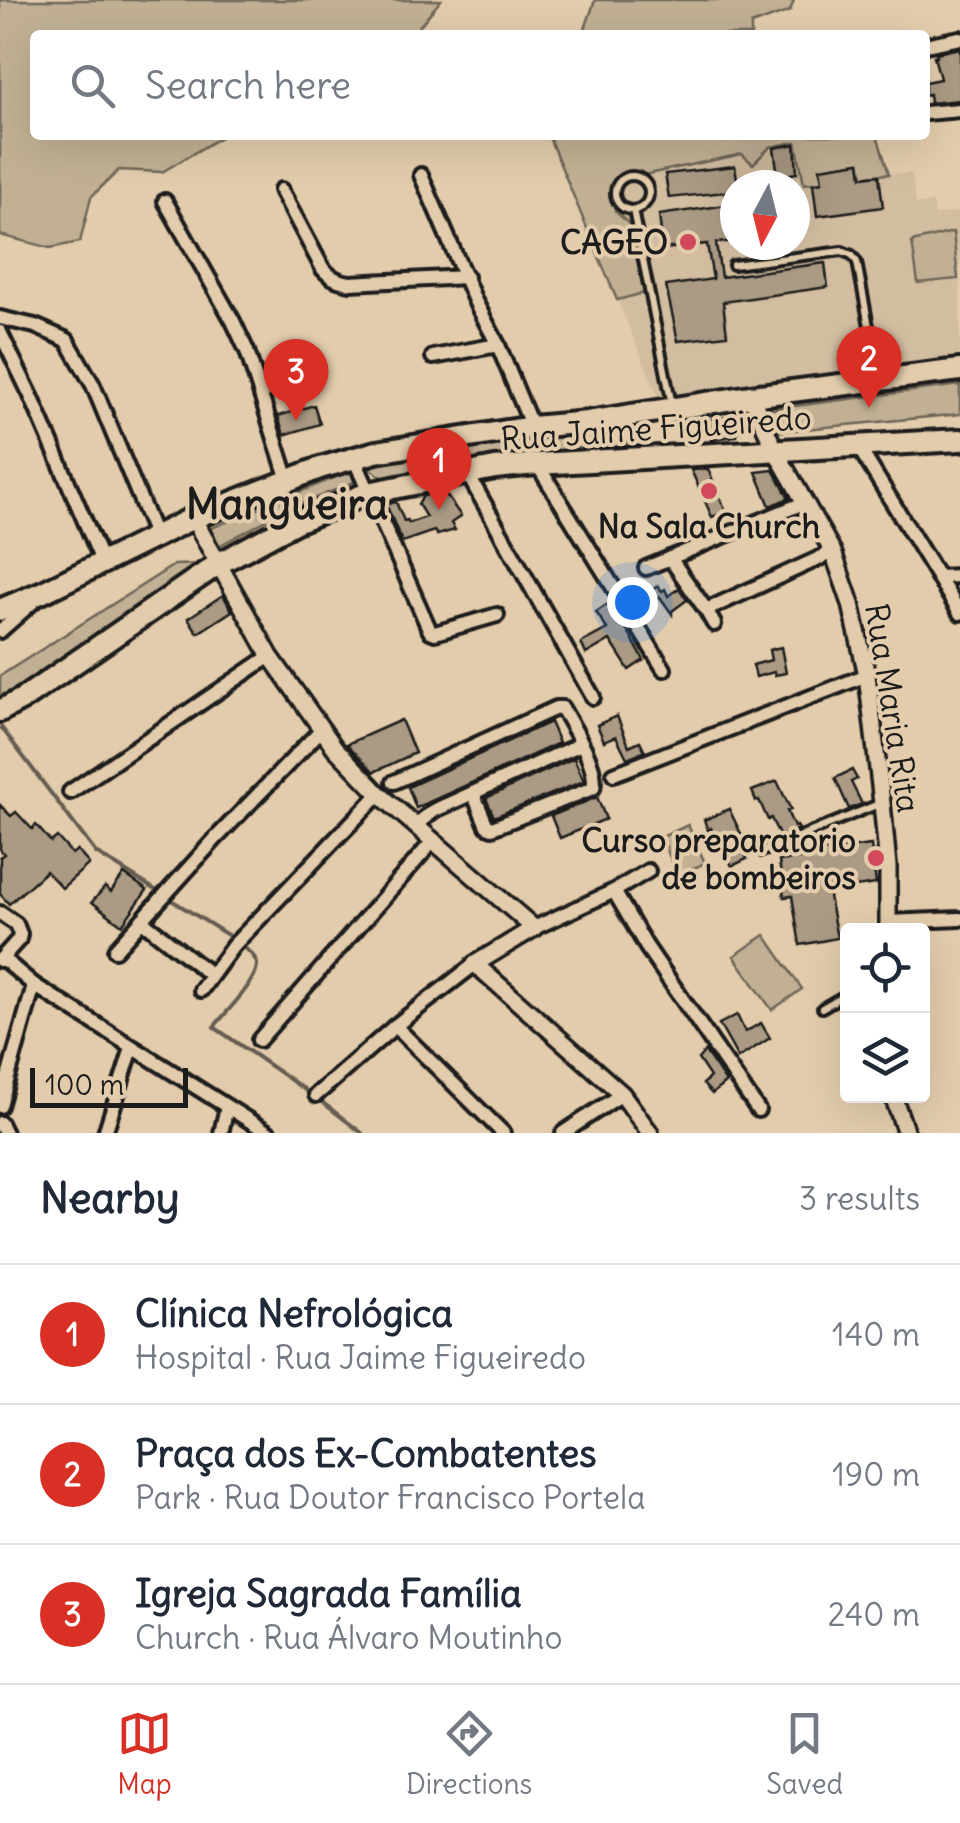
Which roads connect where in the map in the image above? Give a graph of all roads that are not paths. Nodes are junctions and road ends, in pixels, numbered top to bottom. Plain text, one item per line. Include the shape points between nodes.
1 (960, 38) edge
2 (930, 44) edge
3 (960, 110) edge
4 (930, 111) edge
5 (420, 175) dead end
6 (281, 190) dead end
7 (165, 201) dead end
8 (632, 210) junction
9 (733, 265) dead end
10 (466, 277) junction
11 (0, 318) edge
12 (0, 332) edge
13 (498, 345) junction
14 (433, 357) dead end
15 (960, 370) edge
16 (879, 379) junction
17 (751, 396) junction
18 (673, 409) junction
19 (532, 427) junction
20 (960, 440) edge
21 (858, 446) junction
22 (775, 450) junction
23 (354, 458) junction
24 (537, 464) junction
25 (467, 473) junction
26 (288, 480) junction
27 (368, 493) junction
28 (806, 502) junction
29 (193, 518) junction
30 (155, 535) junction
31 (833, 552) junction
32 (670, 558) junction
33 (102, 561) junction
34 (218, 564) junction
35 (646, 568) dead end
36 (960, 576) edge
37 (938, 577) junction
38 (42, 592) junction
39 (0, 610) edge
40 (706, 610) junction
41 (960, 613) edge
42 (497, 615) dead end
43 (714, 624) dead end
44 (0, 631) edge
45 (270, 656) junction
46 (664, 668) dead end
47 (867, 675) junction
48 (593, 697) dead end
49 (0, 711) edge
50 (320, 730) junction
51 (582, 744) junction
52 (614, 774) dead end
53 (394, 782) dead end
54 (70, 792) dead end
55 (473, 793) junction
56 (379, 794) junction
57 (882, 803) junction
58 (416, 825) junction
59 (434, 840) junction
60 (762, 852) dead end
61 (648, 871) dead end
62 (614, 890) junction
63 (0, 913) edge
64 (960, 920) edge
65 (142, 921) junction
66 (888, 923) edge
67 (924, 923) edge
68 (534, 928) junction
69 (115, 950) dead end
70 (1, 959) edge
71 (475, 964) junction
72 (212, 975) junction
73 (34, 985) junction
74 (202, 990) dead end
75 (840, 998) edge
76 (822, 1008) dead end
77 (395, 1026) junction
78 (259, 1040) dead end
79 (132, 1048) junction
80 (316, 1094) dead end
81 (622, 1094) junction
82 (895, 1103) edge
83 (0, 1106) edge
84 (227, 1107) junction
85 (758, 1110) dead end
86 (0, 1122) edge
87 (5, 1133) edge
88 (106, 1133) edge
89 (220, 1133) edge
90 (268, 1133) edge
91 (503, 1133) edge
92 (563, 1133) edge
93 (650, 1133) edge
94 (906, 1133) edge

1 - 2 street
3 - 4 street
5 - 10 street
6 - 10 street via 323,269 339,281
7 - 26 street via 233,320
8 - 8 lane via 646,203 649,192 631,176 615,191 622,207
8 - 18 lane
9 - 16 lane via 852,255
10 - 13 street
11 - 30 street via 67,340
12 - 33 street
13 - 14 street
13 - 19 street
15 - 16 main road
16 - 17 main road
17 - 18 main road
17 - 22 street, Rua Maria Rita
18 - 19 main road
19 - 23 main road
20 - 21 main road, Rua Jaime Figueiredo
21 - 22 main road, Rua Jaime Figueiredo
21 - 37 street
22 - 24 main road, Rua Jaime Figueiredo
22 - 28 street, Rua Maria Rita
23 - 26 main road
23 - 27 street
24 - 25 main road, Rua Jaime Figueiredo
24 - 46 street
25 - 27 main road, Rua Jaime Figueiredo
25 - 48 street
26 - 29 main road
27 - 34 main road, Rua Jaime Figueiredo
27 - 42 street via 430,631
28 - 31 street, Rua Maria Rita
28 - 32 street
29 - 30 main road
29 - 34 street
30 - 33 main road
31 - 40 street
31 - 47 street, Rua Maria Rita
32 - 35 street
32 - 40 street
33 - 38 main road
34 - 45 street
34 - 49 main road, Rua Jaime Figueiredo
36 - 37 street
37 - 41 street
38 - 39 main road
38 - 44 street
40 - 43 street
45 - 50 street
45 - 54 street
47 - 52 street
47 - 57 street, Rua Maria Rita
50 - 56 street
50 - 65 street
51 - 53 street via 556,708
51 - 55 street
51 - 55 street via 593,788 492,828
55 - 58 street
56 - 58 street
56 - 72 street
57 - 60 lane
57 - 66 street, Rua Maria Rita
58 - 59 street
59 - 68 street
59 - 78 street
61 - 62 street
62 - 68 street
62 - 85 street
63 - 70 street via 20,934
64 - 67 street
65 - 69 street
65 - 72 street
68 - 71 street
70 - 73 street
71 - 77 street
71 - 81 street
72 - 74 street
73 - 79 street
73 - 83 street
75 - 76 lane
77 - 80 street
77 - 91 street
79 - 84 street
79 - 88 street
81 - 92 street
81 - 93 street
82 - 94 street
84 - 89 street
84 - 90 street
86 - 87 street

